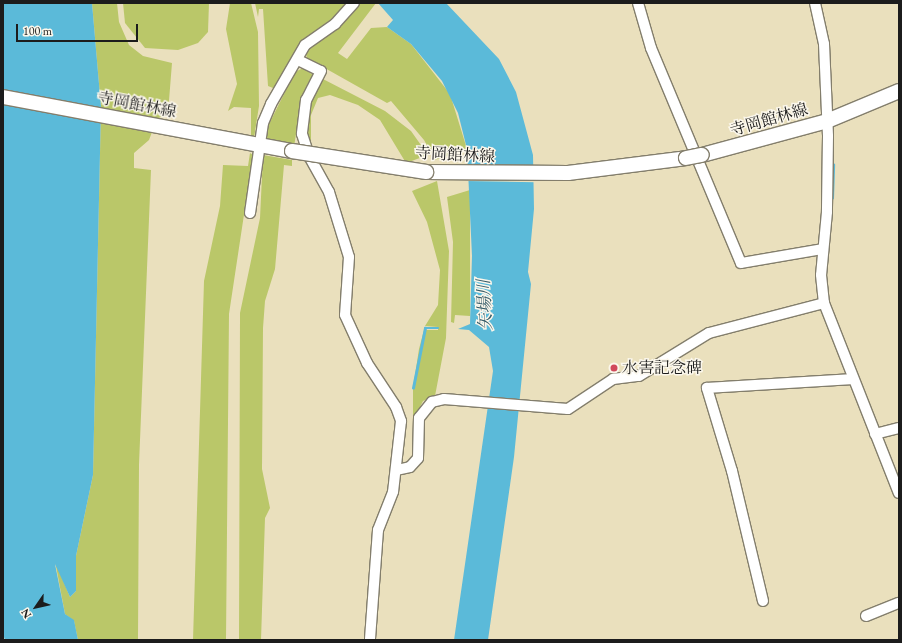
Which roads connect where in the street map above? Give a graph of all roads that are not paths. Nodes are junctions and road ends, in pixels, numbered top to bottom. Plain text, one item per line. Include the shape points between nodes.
1 (354, 3) edge
2 (638, 3) edge
3 (814, 3) edge
4 (298, 60) junction
5 (899, 91) edge
6 (3, 98) edge
7 (827, 121) junction
8 (256, 145) junction
9 (250, 213) dead end
10 (823, 249) junction
11 (824, 303) junction
12 (853, 378) junction
13 (899, 428) edge
14 (875, 434) junction
15 (397, 470) junction
16 (899, 493) edge
17 (764, 601) dead end
18 (899, 603) edge
19 (866, 616) dead end
20 (370, 640) edge

1 - 4 street via 335,24 305,45
2 - 10 street via 651,48 741,263
3 - 7 street via 824,44
4 - 8 street via 271,104
4 - 15 street via 321,71 306,100 302,134 309,156 329,192 350,258 344,305 347,322 372,373 399,413 402,428
5 - 7 main road, 寺岡館林線
6 - 8 main road, 寺岡館林線
7 - 8 main road, 寺岡館林線, bridge via 686,158 568,173 426,172
7 - 10 street via 828,180
8 - 9 street
10 - 11 street
11 - 12 street
11 - 15 street via 709,333 639,376 614,379 563,410 444,399 432,402 421,412 418,458 410,467
12 - 14 street
12 - 17 street via 706,388 732,471
13 - 14 street
14 - 16 street
15 - 20 street via 393,492 378,530
18 - 19 street

